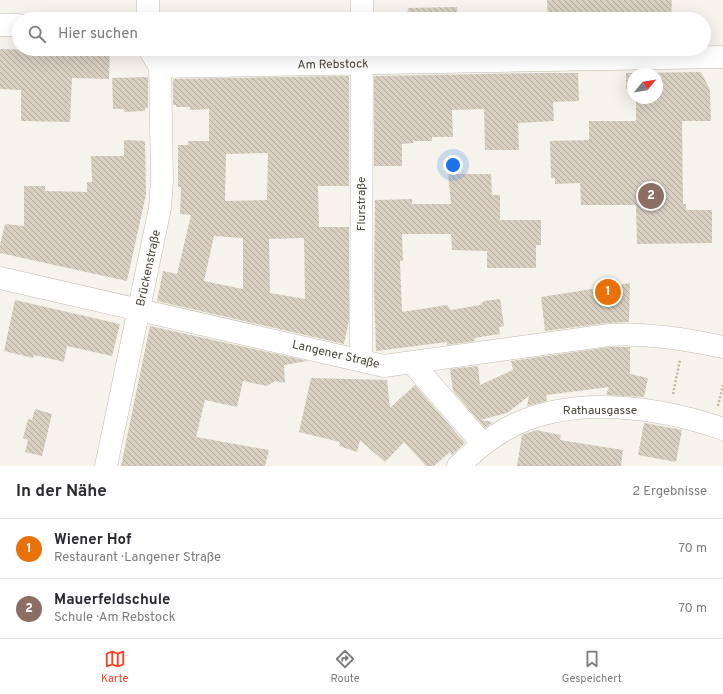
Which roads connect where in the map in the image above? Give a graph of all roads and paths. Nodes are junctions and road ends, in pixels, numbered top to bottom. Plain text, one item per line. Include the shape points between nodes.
1 (148, 0) edge
2 (362, 0) edge
3 (148, 12) edge
4 (362, 12) edge
5 (0, 24) edge
6 (12, 25) edge
7 (362, 56) edge
8 (723, 57) edge
9 (154, 58) edge
10 (0, 278) edge
11 (139, 309) junction
12 (723, 347) edge
13 (681, 358) dead end
14 (361, 360) junction
15 (412, 363) junction
16 (723, 385) edge
17 (718, 407) dead end
18 (669, 414) junction
19 (723, 429) edge
20 (483, 444) junction
21 (106, 466) edge
22 (458, 466) edge

1 - 3 street
2 - 4 street
5 - 6 street
7 - 8 street, Am Rebstock
7 - 9 street, Am Rebstock
7 - 14 street, Flurstraße
9 - 11 street, Brückenstraße via 161,193 156,232
10 - 11 street, Langener Straße
11 - 14 street, Langener Straße
11 - 21 street, Brückenstraße
12 - 15 street, Langener Straße via 664,336 609,335
13 - 18 path
14 - 15 street, Langener Straße via 384,366
15 - 20 street
16 - 17 path
18 - 19 street, Rathausgasse
18 - 20 street, Rathausgasse via 640,409 568,409 533,417
20 - 22 street, Rathausgasse

